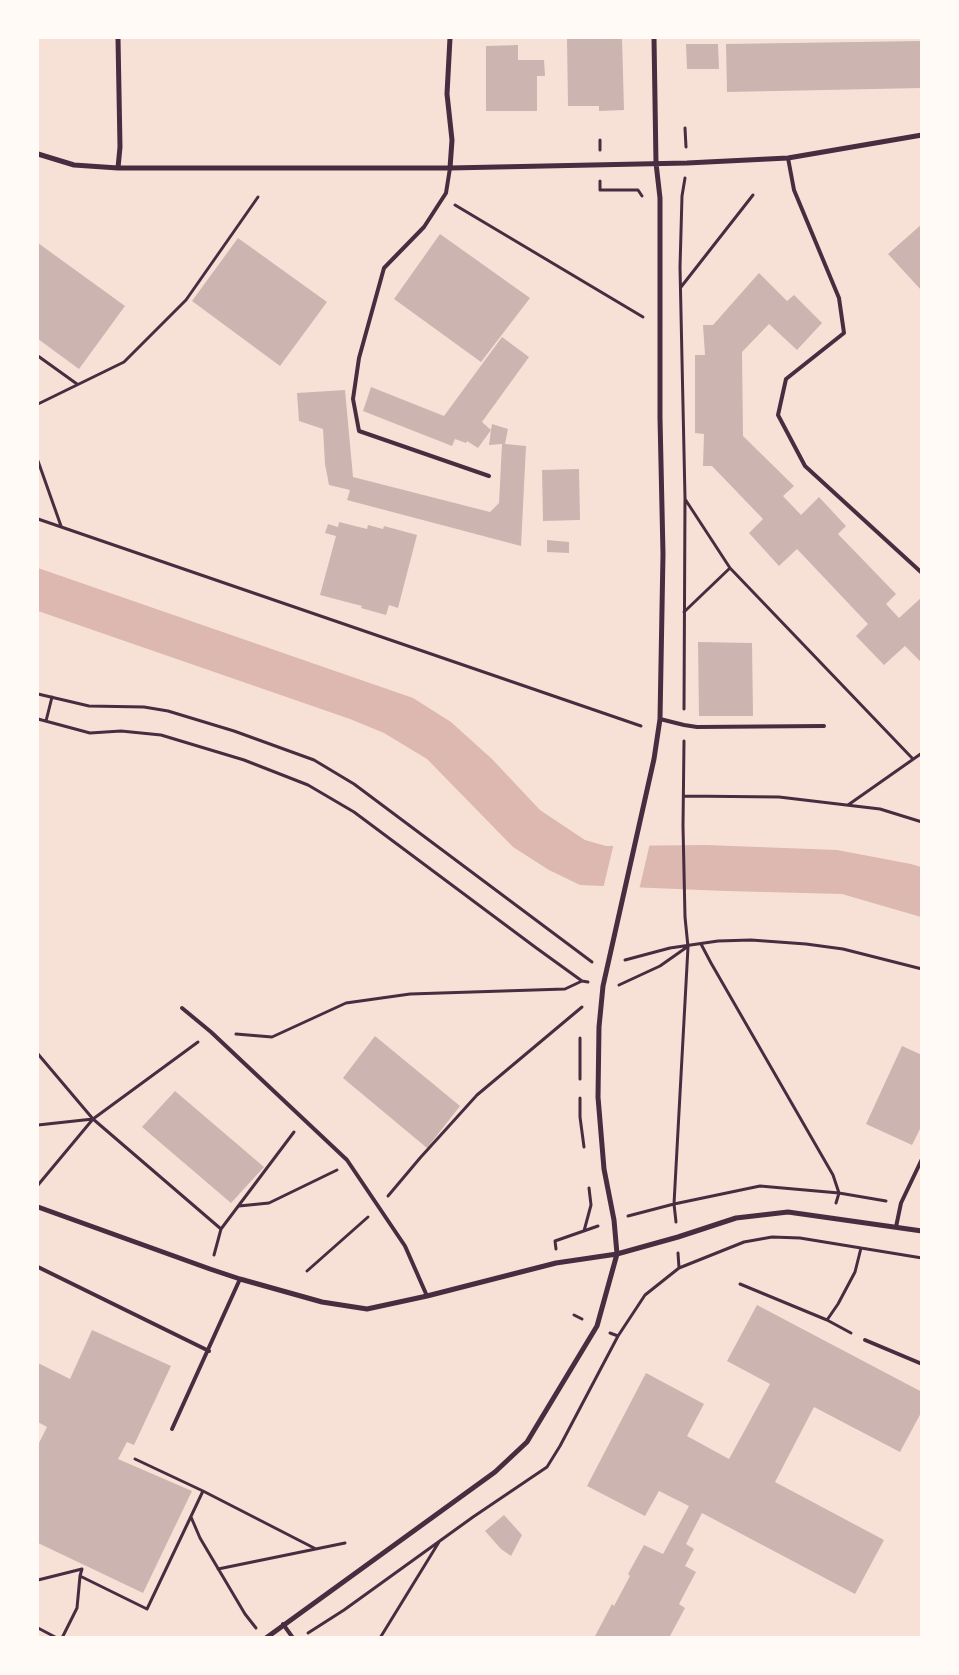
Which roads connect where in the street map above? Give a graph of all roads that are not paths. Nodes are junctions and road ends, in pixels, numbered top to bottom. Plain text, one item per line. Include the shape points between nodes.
1 (118, 38) edge
2 (450, 38) edge
3 (654, 38) edge
4 (922, 135) edge
5 (38, 154) edge
6 (788, 158) junction
7 (656, 163) junction
8 (118, 168) junction
9 (450, 168) junction
10 (489, 476) dead end
11 (922, 573) edge
12 (660, 719) junction
13 (824, 726) dead end
14 (182, 1008) dead end
15 (922, 1159) edge
16 (38, 1207) edge
17 (896, 1227) junction
18 (922, 1231) edge
19 (617, 1254) junction
20 (38, 1267) edge
21 (240, 1278) junction
22 (427, 1296) junction
23 (865, 1340) road end
24 (209, 1351) junction
25 (922, 1364) edge
26 (172, 1428) dead end
27 (283, 1624) junction
28 (266, 1638) edge
29 (293, 1638) edge

1 - 8 street
2 - 9 street via 447,94 452,140
3 - 7 street
4 - 6 street
5 - 8 street via 74,165
6 - 7 street
6 - 11 lane via 794,190 839,298 844,333 786,379 778,414 805,466
7 - 9 street
7 - 12 street via 660,198 664,554
8 - 9 street
9 - 10 lane via 446,193 424,227 384,268 360,358 353,399 359,431
12 - 13 lane via 697,727
12 - 19 street via 611,945 598,1027 598,1097 604,1169
14 - 22 lane via 349,1164 405,1246
15 - 17 lane via 901,1203
16 - 21 street
17 - 18 street
17 - 19 street via 788,1212 736,1218
19 - 22 street via 556,1263
19 - 27 street via 597,1326 527,1442 495,1472
20 - 24 lane
21 - 22 street via 322,1302 368,1309
21 - 24 lane
23 - 25 lane
24 - 26 lane
27 - 28 street
27 - 29 lane

